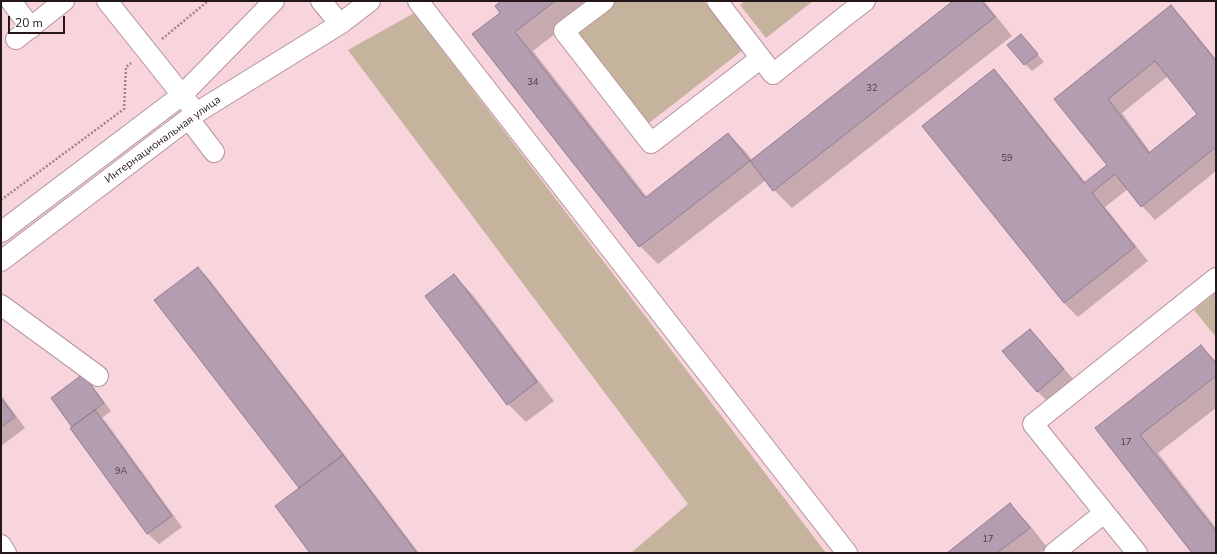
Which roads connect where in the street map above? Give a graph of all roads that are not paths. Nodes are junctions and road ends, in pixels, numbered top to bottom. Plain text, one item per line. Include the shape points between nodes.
1 (11, 1) edge
2 (64, 1) edge
3 (107, 1) edge
4 (273, 1) edge
5 (321, 1) edge
6 (370, 1) edge
7 (418, 1) edge
8 (604, 1) edge
9 (717, 1) edge
10 (865, 1) edge
11 (843, 7) edge
12 (340, 24) junction
13 (761, 58) junction
14 (182, 95) junction
15 (193, 116) junction
16 (214, 152) dead end
17 (1, 232) edge
18 (1, 261) edge
19 (1216, 278) edge
20 (1, 305) edge
21 (98, 376) dead end
22 (1104, 513) junction
23 (1, 545) edge
24 (6, 553) edge
25 (848, 553) edge
26 (1054, 553) edge
27 (1137, 553) edge

1 - 2 street via 23,34
3 - 14 street
4 - 14 street, Интернациональная улица
5 - 12 street
6 - 12 street, Интернациональная улица
7 - 25 street
8 - 13 street via 564,31 651,143
9 - 13 street
10 - 11 street
11 - 13 street via 773,74
12 - 15 street, Интернациональная улица
14 - 15 street
14 - 17 street, Интернациональная улица
15 - 16 street
15 - 18 street, Интернациональная улица
19 - 22 street via 1033,424
20 - 21 street
22 - 26 street
22 - 27 street
23 - 24 street

